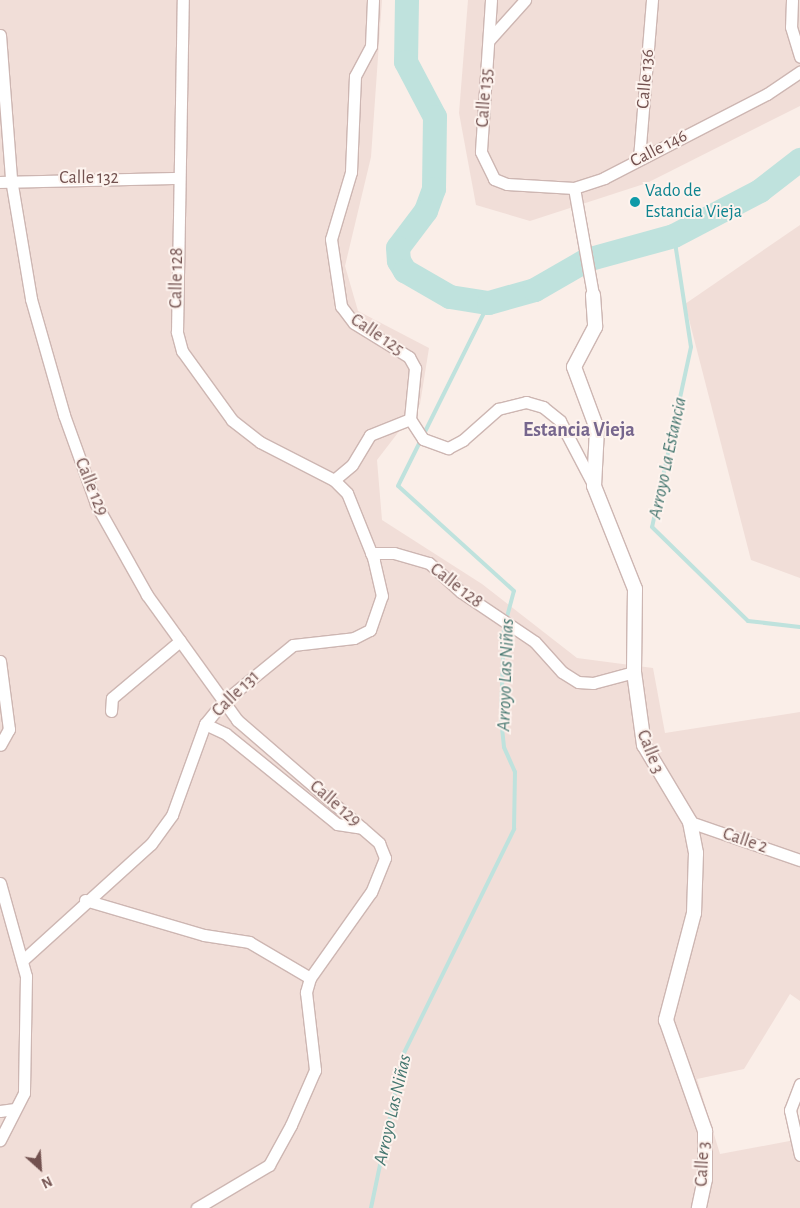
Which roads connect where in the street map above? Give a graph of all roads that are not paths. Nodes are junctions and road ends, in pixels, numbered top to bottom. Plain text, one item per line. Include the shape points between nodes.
1 (182, 0) edge
2 (374, 0) edge
3 (491, 0) edge
4 (525, 0) edge
5 (652, 0) edge
6 (792, 0) edge
7 (0, 35) edge
8 (489, 40) junction
9 (800, 58) edge
10 (800, 72) edge
11 (639, 158) junction
12 (179, 178) junction
13 (5, 180) edge
14 (506, 184) joint
15 (574, 188) junction
16 (593, 295) joint
17 (410, 419) junction
18 (334, 480) junction
19 (594, 486) junction
20 (372, 554) junction
21 (180, 641) junction
22 (0, 661) edge
23 (634, 672) junction
24 (224, 702) junction
25 (111, 711) dead end
26 (205, 724) junction
27 (0, 745) edge
28 (690, 822) junction
29 (362, 828) junction
30 (800, 860) edge
31 (0, 883) edge
32 (85, 900) junction
33 (24, 959) junction
34 (310, 978) junction
35 (800, 1084) edge
36 (15, 1109) junction
37 (0, 1111) edge
38 (0, 1140) edge
39 (800, 1154) edge
40 (197, 1208) edge
41 (699, 1208) edge

1 - 12 street, Calle 128
2 - 17 street, Calle 125 via 371,46 356,76 351,172 332,248 345,313 409,357 415,368
3 - 8 street, Calle 135
4 - 8 street
5 - 11 street, Calle 136
6 - 9 street via 790,27
7 - 13 street, Calle 129
8 - 14 street, Calle 135 via 481,152 494,179
10 - 11 street, Calle 146 via 767,94
11 - 15 street, Calle 146
12 - 13 street, Calle 132
12 - 18 street, Calle 128 via 177,332 182,351 232,420 260,442
13 - 21 street, Calle 129 via 31,299 82,468 105,523
14 - 15 street, Calle 146
15 - 16 street
16 - 19 street, Calle 3 via 595,327 574,367 597,428
17 - 18 street via 370,435 352,465
17 - 19 street via 423,439 448,448 510,404 526,402 543,407 571,435
18 - 20 street, Calle 131 via 356,508
19 - 23 street, Calle 3 via 635,589
20 - 23 street, Calle 128 via 394,552 429,563 460,592 535,642 562,672 578,682 592,683
20 - 24 street, Calle 131 via 382,596 370,630 354,638 293,645
21 - 24 street, Calle 129
21 - 25 street via 112,698
22 - 27 street via 9,729
23 - 28 street, Calle 3 via 644,745
24 - 26 street, Calle 131
24 - 29 street, Calle 129 via 237,720
26 - 29 street via 226,734 337,824
26 - 32 street, Calle 131 via 172,815 152,844
28 - 30 street, Calle 2
28 - 41 street, Calle 3 via 696,853 694,913 666,1020 705,1131 705,1179
29 - 34 street, Calle 129 via 378,843 383,868
31 - 33 street
32 - 33 street, Calle 131
32 - 34 street via 204,935 249,942
33 - 36 street via 25,1078
34 - 40 street via 306,992 315,1070 307,1094 268,1165
35 - 39 street via 790,1110
36 - 37 street
36 - 38 street

